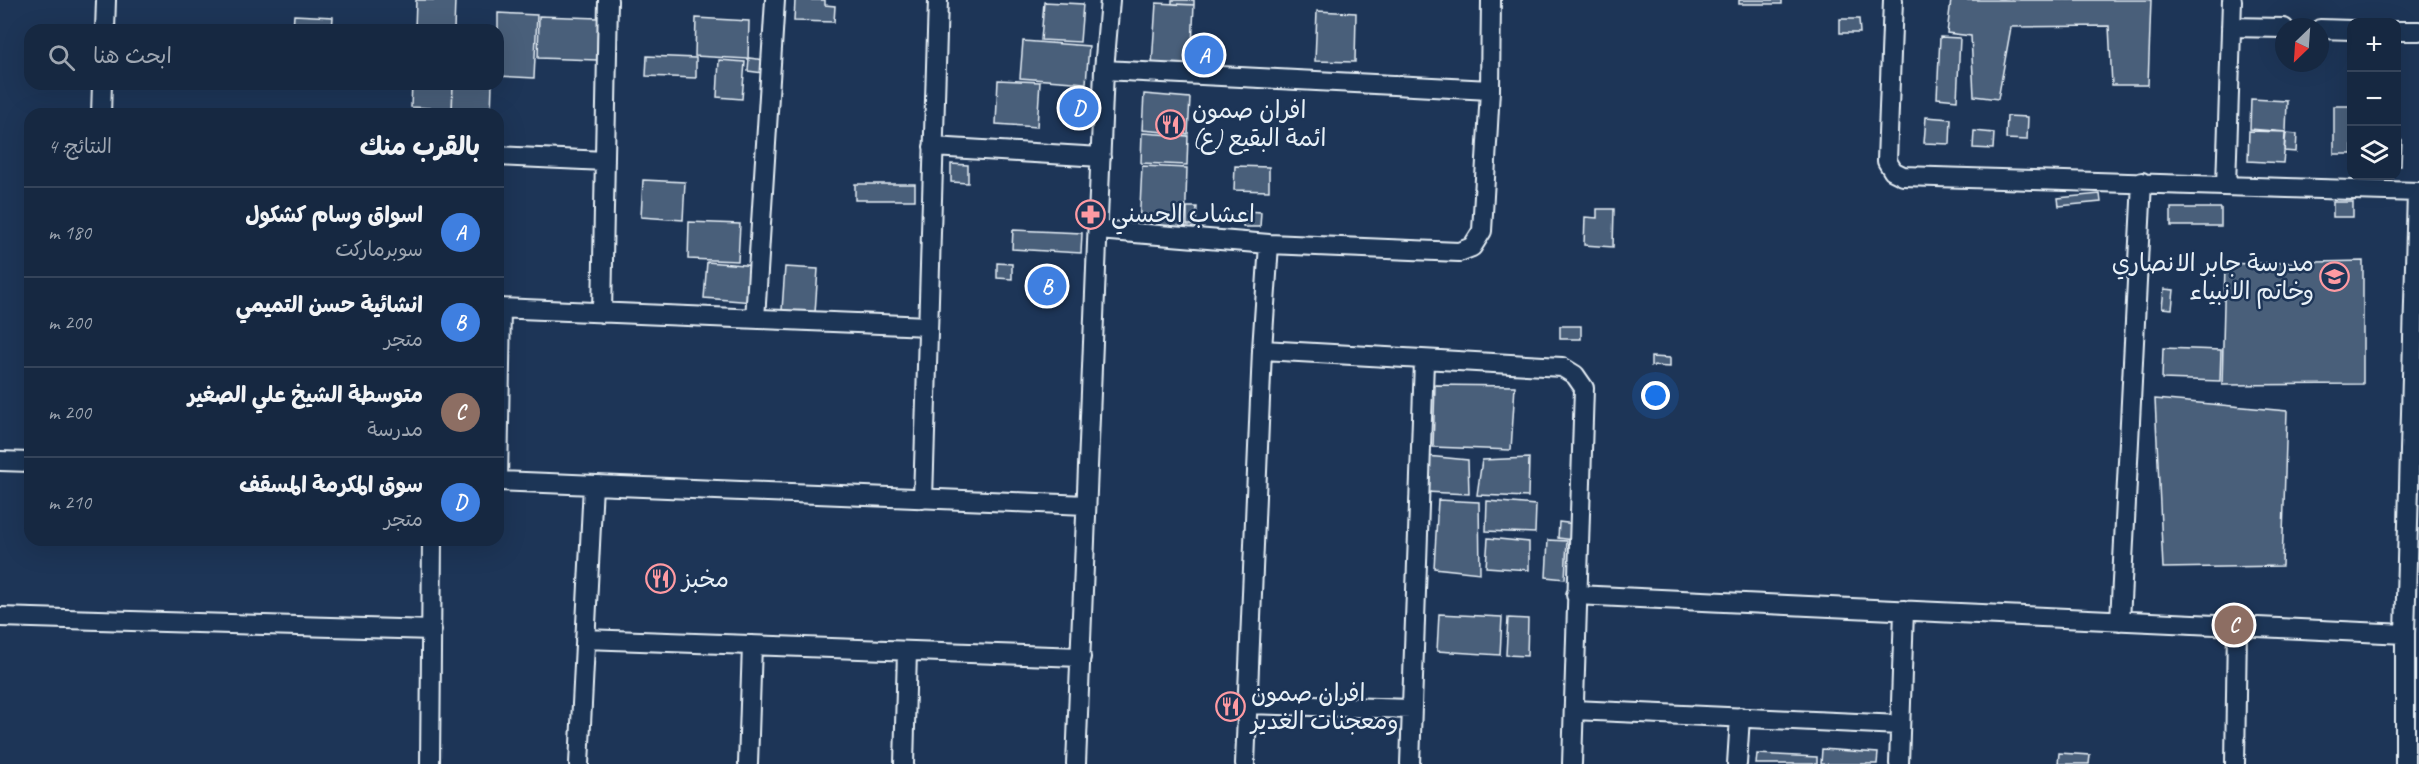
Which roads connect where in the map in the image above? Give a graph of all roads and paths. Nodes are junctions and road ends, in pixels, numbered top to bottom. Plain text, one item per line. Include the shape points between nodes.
1 (106, 0) edge
2 (608, 0) edge
3 (775, 0) edge
4 (938, 0) edge
5 (1110, 0) edge
6 (1491, 0) edge
7 (1893, 0) edge
8 (2232, 0) edge
9 (105, 24) edge
10 (2231, 27) junction
11 (2275, 28) edge
12 (2329, 29) edge
13 (2347, 30) edge
14 (2401, 31) edge
15 (2419, 31) edge
16 (1104, 70) junction
17 (102, 90) edge
18 (1490, 90) junction
19 (101, 108) edge
20 (933, 147) junction
21 (504, 156) edge
22 (1101, 157) junction
23 (605, 161) junction
24 (2142, 182) junction
25 (2226, 185) junction
26 (2418, 192) edge
27 (1098, 230) junction
28 (1269, 244) junction
29 (504, 308) edge
30 (602, 313) junction
31 (755, 319) junction
32 (928, 326) junction
33 (1262, 350) junction
34 (1424, 361) junction
35 (0, 461) edge
36 (24, 462) edge
37 (504, 482) edge
38 (593, 485) junction
39 (923, 499) junction
40 (1086, 505) junction
41 (432, 546) edge
42 (1576, 595) junction
43 (1904, 610) junction
44 (0, 617) edge
45 (2120, 621) junction
46 (2237, 626) junction
47 (432, 630) junction
48 (2405, 634) junction
49 (585, 639) junction
50 (752, 645) junction
51 (907, 651) junction
52 (1081, 657) junction
53 (1247, 704) junction
54 (1412, 709) junction
55 (1574, 710) junction
56 (1740, 717) junction
57 (1900, 725) junction
58 (430, 764) edge
59 (579, 764) edge
60 (748, 764) edge
61 (904, 764) edge
62 (1076, 764) edge
63 (1245, 764) edge
64 (1410, 764) edge
65 (1572, 764) edge
66 (1737, 764) edge
67 (1899, 764) edge
68 (2235, 764) edge
69 (2405, 764) edge

1 - 9 street
2 - 23 street
3 - 31 street
4 - 20 street
5 - 16 street
6 - 18 street
7 - 24 street via 1887,161 1893,171 1903,177
8 - 10 street
10 - 11 street
10 - 25 street
12 - 13 street
14 - 15 street
16 - 18 street
16 - 22 street
17 - 19 street
18 - 28 street via 1482,231 1472,247 1459,252
20 - 22 street
20 - 32 street
21 - 23 street
22 - 27 street
23 - 30 street
24 - 25 street
24 - 45 street
25 - 26 street
26 - 48 street
27 - 28 street
27 - 40 street
28 - 33 street
29 - 30 street
30 - 31 street
31 - 32 street
32 - 39 street
33 - 34 street
33 - 53 street
34 - 42 street via 1562,367 1584,387
34 - 54 street
35 - 36 street
37 - 38 street
38 - 39 street
38 - 49 street
39 - 40 street
40 - 52 street
41 - 47 street
42 - 43 street
42 - 55 street
43 - 45 street
43 - 57 street
44 - 47 street
45 - 46 street
46 - 48 street
46 - 68 street
47 - 58 street
48 - 69 street
49 - 50 street
49 - 59 street
50 - 51 street
50 - 60 street
51 - 52 street
51 - 61 street
52 - 62 street
53 - 54 street
53 - 63 street
54 - 64 street
55 - 56 street
55 - 65 street
56 - 57 street
56 - 66 street
57 - 67 street

